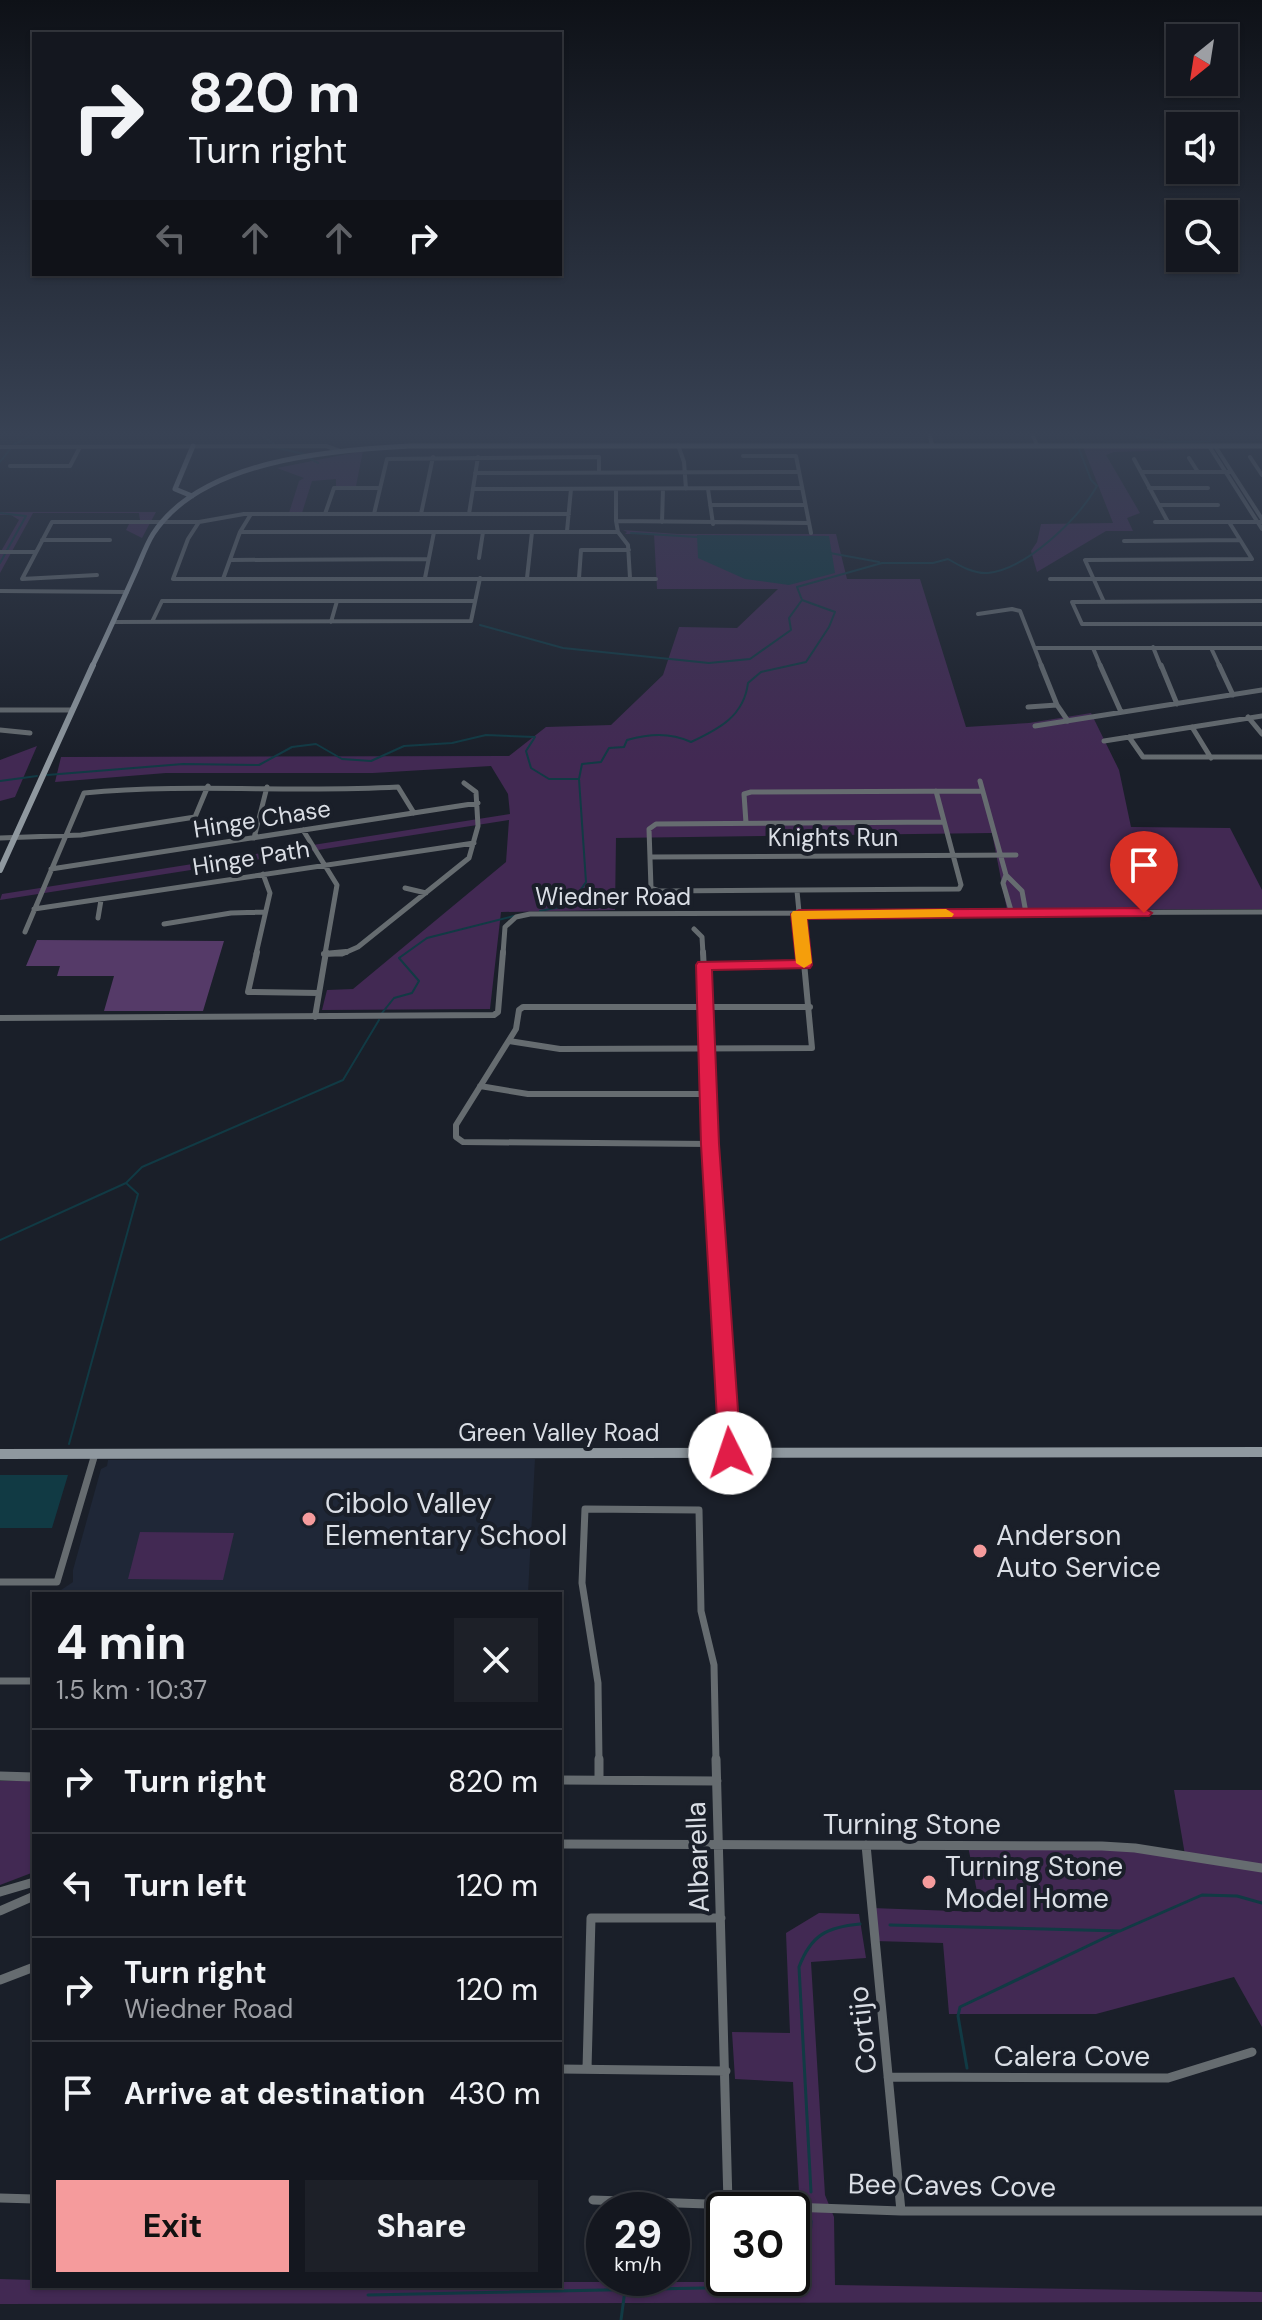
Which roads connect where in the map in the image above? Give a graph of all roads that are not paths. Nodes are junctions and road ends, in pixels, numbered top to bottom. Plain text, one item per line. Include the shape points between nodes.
1 (40, 544) edge
2 (150, 544) edge
3 (186, 544) edge
4 (236, 544) edge
5 (431, 544) edge
6 (481, 544) edge
7 (531, 544) edge
8 (625, 544) edge
9 (1243, 544) edge
10 (629, 550) junction
11 (0, 552) edge
12 (36, 552) junction
13 (479, 558) dead end
14 (428, 559) junction
15 (230, 560) junction
16 (97, 575) dead end
17 (60, 578) junction
18 (425, 578) junction
19 (480, 578) junction
20 (527, 578) junction
21 (579, 578) junction
22 (630, 578) junction
23 (223, 579) junction
24 (656, 579) dead end
25 (1050, 579) dead end
26 (1094, 579) junction
27 (1262, 579) edge
28 (54, 590) dead end
29 (0, 591) edge
30 (127, 592) junction
31 (337, 601) junction
32 (475, 601) junction
33 (1262, 601) edge
34 (1104, 602) junction
35 (978, 614) dead end
36 (113, 622) junction
37 (152, 622) junction
38 (331, 622) junction
39 (1262, 624) edge
40 (1153, 647) junction
41 (1036, 648) junction
42 (1093, 648) junction
43 (1262, 648) edge
44 (1212, 650) junction
45 (1262, 690) edge
46 (1233, 695) junction
47 (1177, 704) junction
48 (1057, 705) junction
49 (1028, 707) dead end
50 (0, 710) edge
51 (72, 710) junction
52 (1121, 712) junction
53 (1262, 716) edge
54 (1248, 717) junction
55 (1068, 721) junction
56 (1035, 726) dead end
57 (1191, 727) junction
58 (0, 730) edge
59 (30, 733) dead end
60 (1262, 734) edge
61 (1129, 737) junction
62 (1104, 741) dead end
63 (1262, 757) edge
64 (1211, 758) junction
65 (980, 781) dead end
66 (464, 783) dead end
67 (208, 786) junction
68 (146, 787) junction
69 (267, 787) junction
70 (936, 791) junction
71 (981, 791) junction
72 (143, 795) dead end
73 (478, 803) junction
74 (414, 813) junction
75 (944, 822) junction
76 (746, 823) junction
77 (303, 830) junction
78 (65, 835) junction
79 (0, 836) edge
80 (15, 836) junction
81 (254, 838) junction
82 (474, 843) junction
83 (953, 855) junction
84 (1001, 855) junction
85 (1016, 855) dead end
86 (650, 857) junction
87 (326, 864) junction
88 (51, 869) junction
89 (0, 870) edge
90 (263, 874) junction
91 (1006, 875) junction
92 (405, 888) dead end
93 (797, 891) junction
94 (426, 893) junction
95 (101, 900) junction
96 (34, 909) junction
97 (265, 912) junction
98 (1262, 912) edge
99 (1026, 913) junction
100 (799, 914) junction
101 (1012, 914) junction
102 (98, 918) dead end
103 (164, 924) dead end
104 (694, 929) dead end
105 (25, 932) dead end
106 (324, 954) junction
107 (704, 965) junction
108 (804, 965) junction
109 (319, 993) junction
110 (706, 1006) junction
111 (810, 1007) junction
112 (315, 1017) junction
113 (0, 1018) edge
114 (509, 1041) junction
115 (708, 1049) junction
116 (480, 1086) junction
117 (709, 1094) junction
118 (710, 1144) junction
119 (1262, 1452) edge
120 (730, 1453) junction
121 (0, 1454) edge
122 (95, 1454) junction
123 (0, 1582) edge
124 (0, 1681) edge
125 (32, 1681) edge
126 (0, 1776) edge
127 (32, 1777) edge
128 (562, 1780) edge
129 (599, 1780) junction
130 (717, 1781) junction
131 (562, 1844) edge
132 (719, 1845) junction
133 (866, 1845) junction
134 (1262, 1868) edge
135 (32, 1883) edge
136 (0, 1892) edge
137 (32, 1897) edge
138 (0, 1911) edge
139 (721, 1918) junction
140 (32, 1968) edge
141 (0, 1980) edge
142 (1252, 2052) dead end
143 (562, 2069) edge
144 (587, 2069) junction
145 (726, 2071) junction
146 (888, 2077) junction
147 (728, 2192) edge
148 (0, 2198) edge
149 (32, 2199) edge
150 (810, 2207) edge
151 (901, 2211) junction
152 (1262, 2211) edge

1 - 12 street
2 - 30 main road
3 - 23 street via 173,579
4 - 15 street
5 - 14 street
6 - 13 street
7 - 20 street
8 - 10 street
9 - 26 street via 1252,559 1085,560
10 - 21 street via 581,550
10 - 22 street
11 - 12 street
12 - 17 street via 22,579
14 - 15 street
14 - 18 street
15 - 23 street
16 - 17 street
17 - 28 street
18 - 19 street
18 - 23 street
19 - 20 street
19 - 32 street
20 - 21 street
21 - 22 street
22 - 24 street
25 - 26 street
26 - 27 street
26 - 34 street
29 - 30 street
30 - 36 main road
31 - 32 street
31 - 37 street via 162,601
31 - 38 street
32 - 38 street via 471,621
33 - 34 street
34 - 39 street via 1072,602 1082,624
35 - 41 street via 1016,609
36 - 37 street
36 - 51 main road
37 - 38 street
40 - 42 street
40 - 44 street
40 - 47 street
41 - 42 street
41 - 48 street
42 - 52 street
43 - 44 street
44 - 46 street
45 - 46 street
46 - 47 street
47 - 52 street
48 - 49 street
48 - 55 street
50 - 51 street
51 - 80 main road
52 - 55 street
53 - 54 street
54 - 57 street
54 - 60 street
55 - 56 street
57 - 61 street
57 - 64 street
58 - 59 street
61 - 62 street
61 - 64 street via 1143,757
63 - 64 street
65 - 71 street
66 - 73 street via 476,792
67 - 68 street
67 - 69 street
67 - 78 street via 195,817
68 - 72 street
68 - 78 street via 84,793
69 - 74 street via 398,787
69 - 81 street
70 - 71 street
70 - 75 street
70 - 76 street via 751,792 744,794
71 - 84 street
73 - 74 street, Hinge Chase
73 - 82 street
74 - 77 street, Hinge Chase
75 - 76 street
75 - 83 street
76 - 86 street via 656,824 649,829
77 - 81 street, Hinge Chase
77 - 87 street
78 - 80 street
78 - 88 street
79 - 80 street
80 - 89 main road
81 - 88 street, Hinge Chase
82 - 87 street, Hinge Path
82 - 94 street via 469,858
83 - 84 street, Knights Run
83 - 86 street, Knights Run
83 - 93 street via 961,885 954,890
84 - 85 street, Knights Run
84 - 91 street
86 - 93 street via 653,890
87 - 90 street, Hinge Path
87 - 106 street via 337,885
88 - 96 street
90 - 95 street, Hinge Path
90 - 97 street via 270,893
91 - 99 street via 1021,889
91 - 101 street via 1003,883
92 - 94 street
93 - 100 street
94 - 106 street via 358,947
95 - 96 street, Hinge Path
95 - 102 street
96 - 105 street
97 - 103 street
97 - 109 street via 248,992
98 - 99 street, Wiedner Road
99 - 101 street, Wiedner Road
100 - 101 street, Wiedner Road
100 - 108 street
100 - 112 street, Wiedner Road via 523,915 509,921 504,931 494,1015
104 - 107 street via 702,937
106 - 109 street
107 - 108 street
107 - 110 street
108 - 111 street
109 - 112 street
110 - 111 street
110 - 114 street via 527,1005 519,1010
110 - 115 street
111 - 115 street via 812,1048
112 - 113 street, Wiedner Road
114 - 115 street via 560,1049
114 - 116 street
115 - 117 street
116 - 117 street via 519,1094
116 - 118 street via 458,1119 457,1140
117 - 118 street
118 - 120 street
119 - 120 main road, Green Valley Road
120 - 122 main road, Green Valley Road
121 - 122 main road, Green Valley Road
122 - 123 street via 57,1582
124 - 125 street
126 - 127 street
128 - 129 street
129 - 130 street
129 - 130 street, Albarella via 598,1683 582,1583 585,1509 699,1510 701,1611 714,1665
130 - 132 street, Albarella
131 - 132 street, Turning Stone
132 - 133 street, Turning Stone
132 - 139 street, Albarella
133 - 134 street, Turning Stone via 1135,1848
133 - 146 street, Cortijo
135 - 136 street
137 - 138 street
139 - 144 street via 591,1918
139 - 145 street, Albarella
140 - 141 street
142 - 146 street, Calera Cove via 1168,2078
143 - 144 street
144 - 145 street
145 - 147 street, Albarella
146 - 151 street, Cortijo
148 - 149 street
150 - 151 street, Bee Caves Cove
151 - 152 street, Bee Caves Cove

